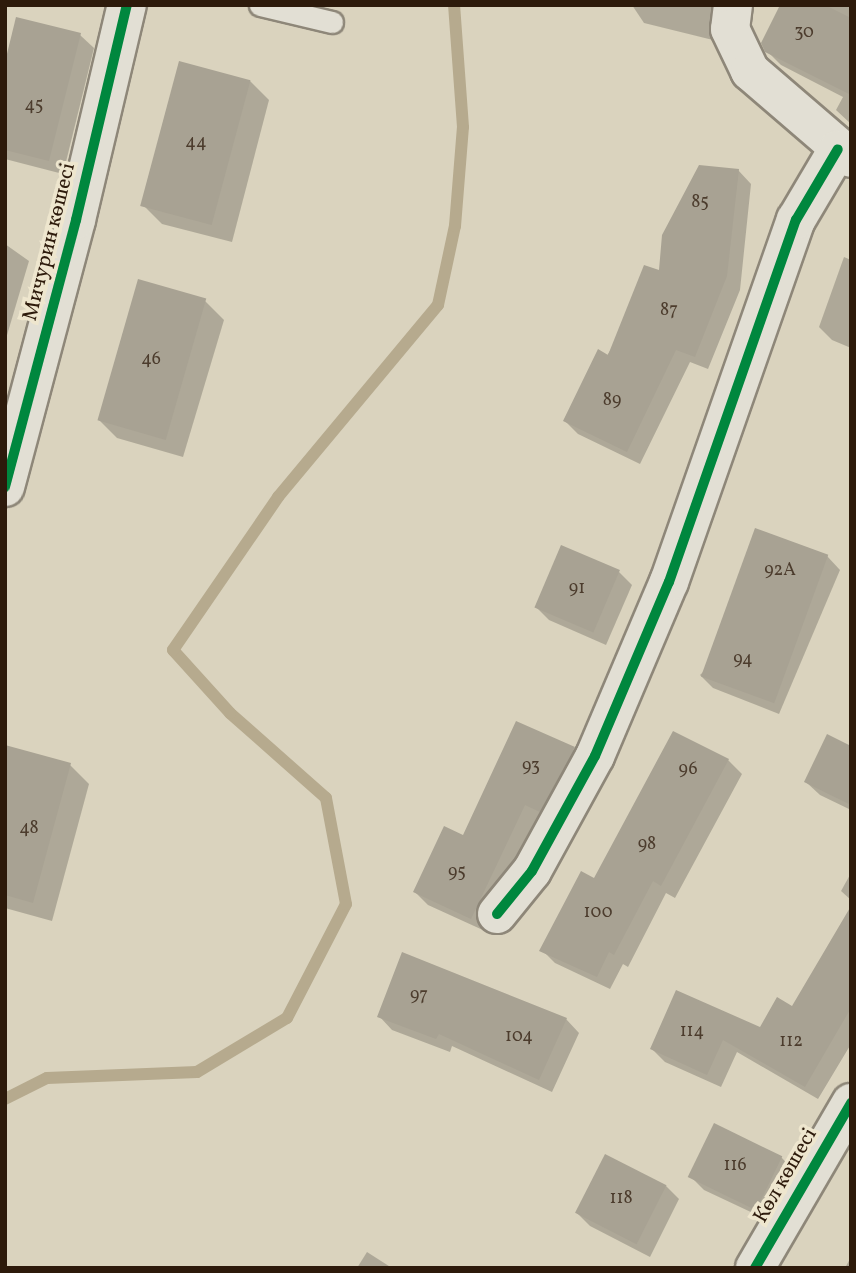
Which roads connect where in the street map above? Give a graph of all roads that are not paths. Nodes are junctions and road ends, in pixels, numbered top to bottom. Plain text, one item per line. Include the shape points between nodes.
1 (127, 5) edge
2 (260, 5) edge
3 (733, 5) edge
4 (332, 22) dead end
5 (844, 154) edge
6 (5, 487) edge
7 (497, 914) dead end
8 (851, 1103) edge
9 (755, 1268) edge

1 - 6 street, Мичурин көшесі
2 - 4 lane
3 - 5 street via 730,29 750,71
5 - 7 street via 796,220 669,582 595,756 532,871
8 - 9 street, Көл көшесі

